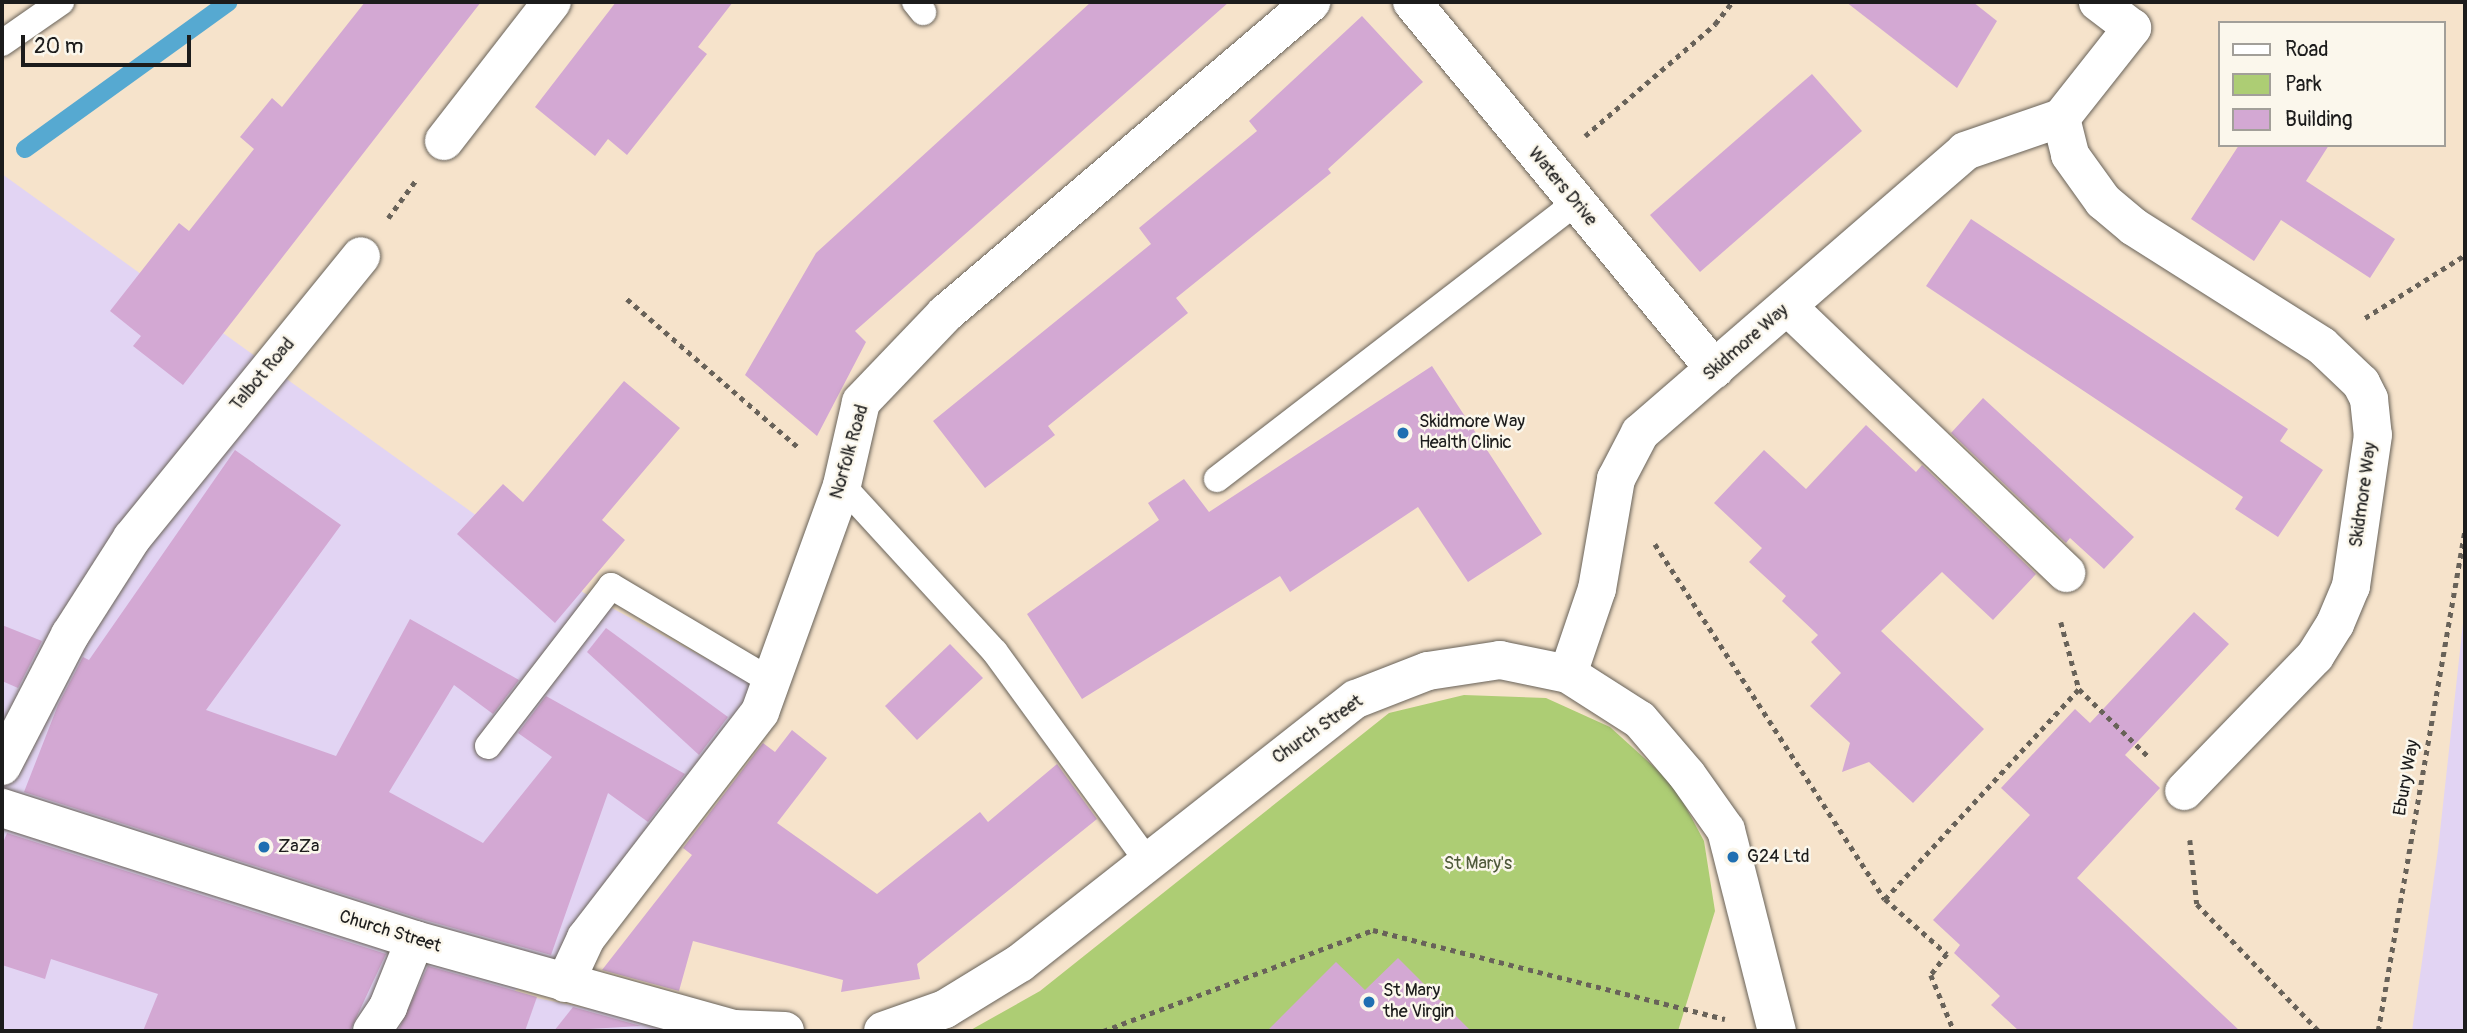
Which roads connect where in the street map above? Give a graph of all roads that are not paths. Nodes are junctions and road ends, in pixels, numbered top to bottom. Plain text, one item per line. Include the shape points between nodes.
1 (61, 2) edge
2 (552, 2) edge
3 (1311, 2) edge
4 (1412, 2) edge
5 (2098, 2) edge
6 (2, 43) edge
7 (2061, 118) junction
8 (444, 141) road end
9 (1575, 203) junction
10 (361, 256) road end
11 (1788, 307) junction
12 (1715, 369) junction
13 (1217, 478) dead end
14 (842, 485) junction
15 (2066, 573) dead end
16 (1568, 674) junction
17 (771, 681) junction
18 (488, 746) dead end
19 (2, 766) edge
20 (2184, 791) dead end
21 (2, 808) edge
22 (1148, 862) junction
23 (415, 940) junction
24 (565, 983) junction
25 (372, 1031) edge
26 (785, 1031) edge
27 (883, 1031) edge
28 (1777, 1031) edge

1 - 6 lane
2 - 8 street
3 - 14 street, Norfolk Road via 945,314 861,402
4 - 9 street, Waters Drive
5 - 7 street via 2132,28
7 - 11 street, Skidmore Way via 1965,151
7 - 20 street, Skidmore Way via 2070,155 2103,201 2134,227 2322,346 2361,383 2370,399 2373,435 2351,586 2315,656
9 - 12 street, Waters Drive
9 - 13 lane
10 - 19 street, Talbot Road via 132,538 70,635
11 - 12 street, Skidmore Way
11 - 15 street
12 - 16 street, Skidmore Way via 1640,433 1616,479 1597,589
14 - 17 street, Norfolk Road
14 - 22 lane via 995,652
16 - 22 street, Church Street via 1500,660 1428,671 1356,699
16 - 28 street, Church Street via 1640,720 1726,830
17 - 18 lane via 611,586
17 - 24 street, Norfolk Road via 760,712 586,938
21 - 23 street, Church Street
22 - 27 street, Church Street via 1020,963 945,1009
23 - 24 street, Church Street
23 - 25 street via 388,1007
24 - 26 street, Church Street via 734,1029

